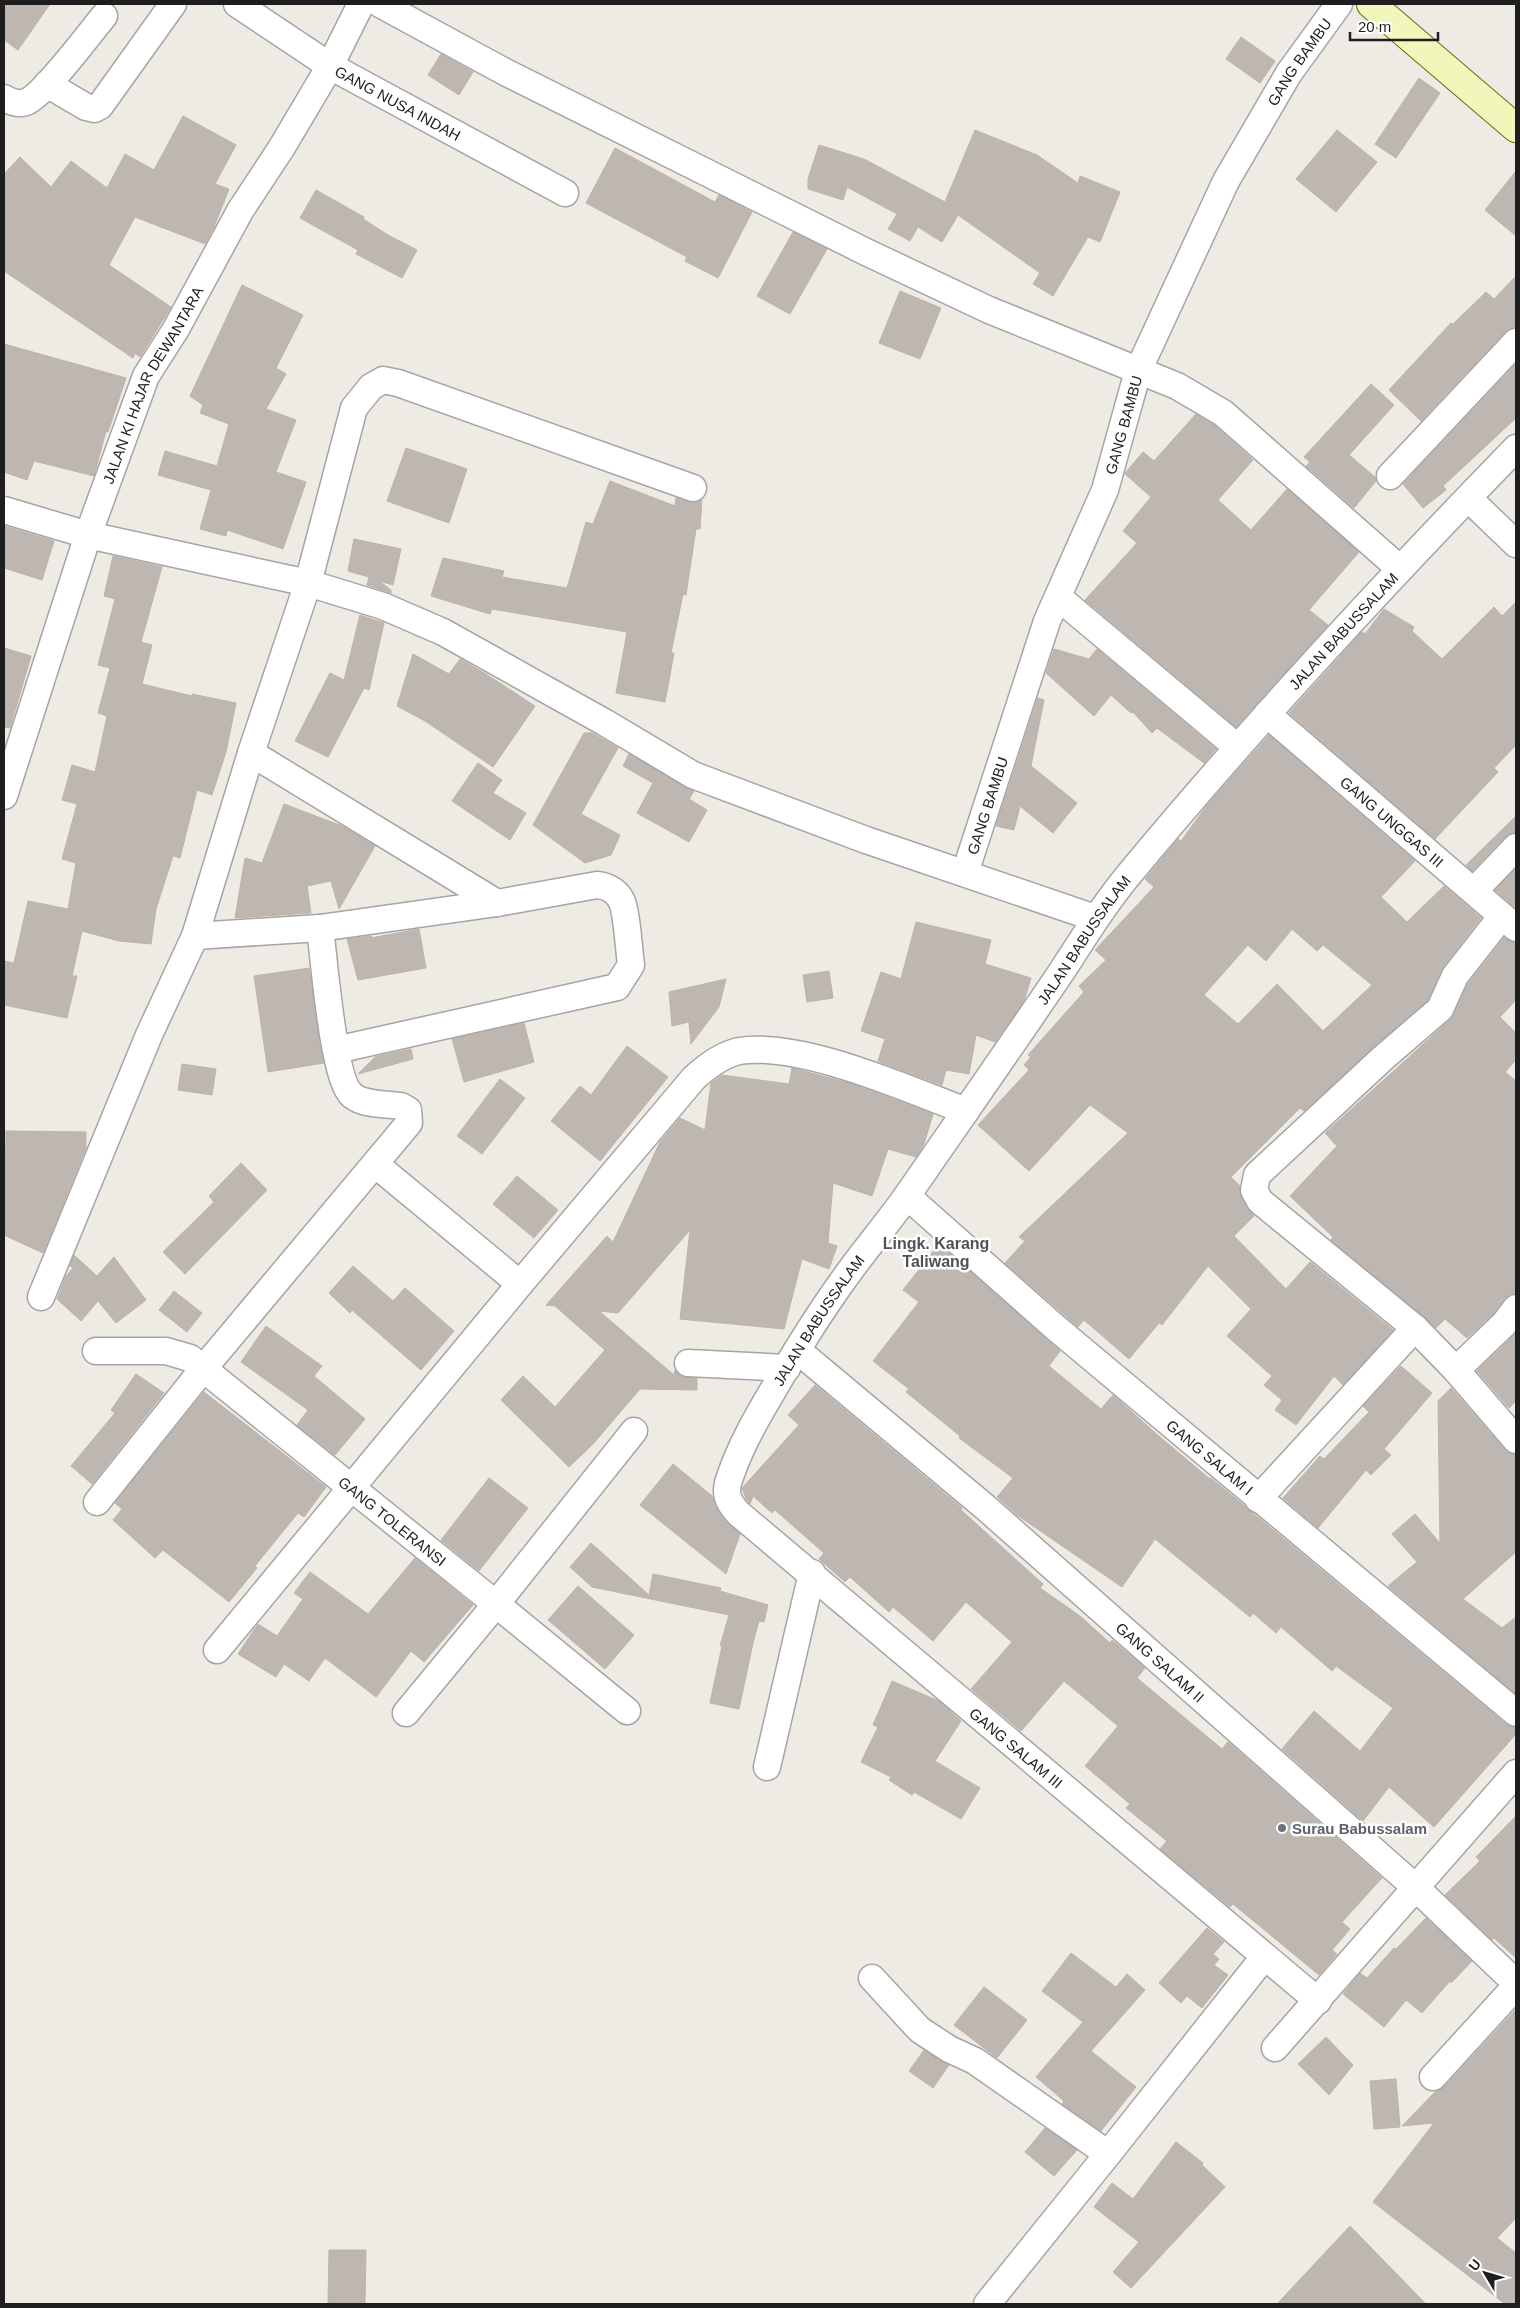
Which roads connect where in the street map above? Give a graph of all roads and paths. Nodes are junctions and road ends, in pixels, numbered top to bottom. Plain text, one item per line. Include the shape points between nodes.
1 (173, 4) edge
2 (237, 4) edge
3 (361, 4) edge
4 (380, 4) edge
5 (1339, 4) edge
6 (1371, 4) edge
7 (104, 16) dead end
8 (330, 66) junction
9 (47, 84) junction
10 (4, 98) edge
11 (1516, 128) edge
12 (565, 193) dead end
13 (1516, 342) edge
14 (1138, 371) junction
15 (1516, 448) edge
16 (1390, 476) dead end
17 (693, 488) dead end
18 (1468, 498) junction
19 (4, 510) edge
20 (88, 535) junction
21 (1516, 544) edge
22 (1400, 568) junction
23 (308, 583) junction
24 (1058, 597) junction
25 (1267, 714) junction
26 (1237, 747) junction
27 (252, 754) junction
28 (4, 796) edge
29 (1516, 847) edge
30 (964, 873) junction
31 (1474, 891) junction
32 (497, 903) junction
33 (1095, 918) junction
34 (1509, 922) edge
35 (320, 928) junction
36 (195, 936) junction
37 (336, 1050) junction
38 (966, 1110) junction
39 (375, 1164) junction
40 (907, 1196) junction
41 (520, 1284) junction
42 (40, 1297) dead end
43 (1516, 1308) edge
44 (1415, 1328) junction
45 (96, 1351) dead end
46 (792, 1359) junction
47 (688, 1363) dead end
48 (203, 1368) junction
49 (1456, 1370) junction
50 (634, 1431) dead end
51 (1516, 1440) edge
52 (352, 1488) junction
53 (727, 1488) joint
54 (1258, 1498) junction
55 (97, 1502) dead end
56 (812, 1573) junction
57 (496, 1604) junction
58 (217, 1650) dead end
59 (627, 1711) dead end
60 (1516, 1713) edge
61 (406, 1714) dead end
62 (767, 1767) dead end
63 (1516, 1773) edge
64 (1415, 1887) junction
65 (1264, 1957) junction
66 (872, 1978) dead end
67 (1516, 1984) edge
68 (1318, 2001) junction
69 (1276, 2048) dead end
70 (1433, 2077) dead end
71 (1108, 2154) junction
72 (987, 2304) edge

1 - 9 street via 100,106 94,109 86,107
2 - 8 street, GANG NUSA INDAH
3 - 8 street, JALAN KI HAJAR DEWANTARA
4 - 14 street via 507,73 856,247 989,310
5 - 14 street, GANG BAMBU via 1289,74 1226,181
6 - 11 main road
7 - 9 street
8 - 12 street, GANG NUSA INDAH
8 - 20 street, JALAN KI HAJAR DEWANTARA via 240,212 176,330 146,376
9 - 10 street via 26,102 16,104
13 - 16 street
14 - 22 street via 1177,386 1222,413
14 - 24 street, GANG BAMBU via 1105,490
15 - 18 street, JALAN BABUSSALAM
17 - 23 street via 383,380 371,387 354,408
18 - 21 street
18 - 22 street, JALAN BABUSSALAM
19 - 20 street
20 - 23 street
20 - 28 street, JALAN KI HAJAR DEWANTARA
22 - 25 street, JALAN BABUSSALAM
23 - 27 street
23 - 30 street via 383,606 444,632 693,776
24 - 26 street
24 - 30 street, GANG BAMBU
25 - 26 street, JALAN BABUSSALAM
25 - 31 street, GANG UNGGAS III
26 - 33 street, JALAN BABUSSALAM
27 - 32 street
27 - 36 street
29 - 31 street
30 - 33 street
31 - 34 street, GANG UNGGAS III
32 - 35 street
32 - 37 street via 606,886 622,902 631,965 616,987
33 - 38 street, JALAN BABUSSALAM
34 - 44 street via 1455,976 1440,1009 1257,1176 1254,1190 1260,1201
35 - 36 street
35 - 37 street
36 - 42 street via 149,1035
37 - 39 street via 346,1089 354,1098 408,1110 409,1123
38 - 40 street, JALAN BABUSSALAM
38 - 41 street via 834,1063 780,1050 739,1052 710,1063
39 - 41 street
39 - 48 street
40 - 46 street, JALAN BABUSSALAM via 844,1279
40 - 54 street, GANG SALAM I via 1056,1328
41 - 52 street
43 - 49 street via 1504,1324
44 - 49 street
44 - 54 street
45 - 48 street, GANG TOLERANSI via 166,1351 190,1358
46 - 47 street
46 - 53 street, JALAN BABUSSALAM via 752,1427
46 - 64 street, GANG SALAM II via 985,1507
48 - 52 street, GANG TOLERANSI
48 - 55 street
49 - 51 street
50 - 57 street
52 - 57 street, GANG TOLERANSI
52 - 58 street
53 - 56 street, GANG SALAM III via 730,1505
54 - 60 street, GANG SALAM I
56 - 62 street
56 - 65 street, GANG SALAM III
57 - 59 street, GANG TOLERANSI
57 - 61 street
63 - 64 street
64 - 67 street, GANG SALAM II
64 - 68 street
65 - 68 street, GANG SALAM III
65 - 71 street
66 - 71 street via 920,2030 975,2061
67 - 70 street
68 - 69 street
71 - 72 street

